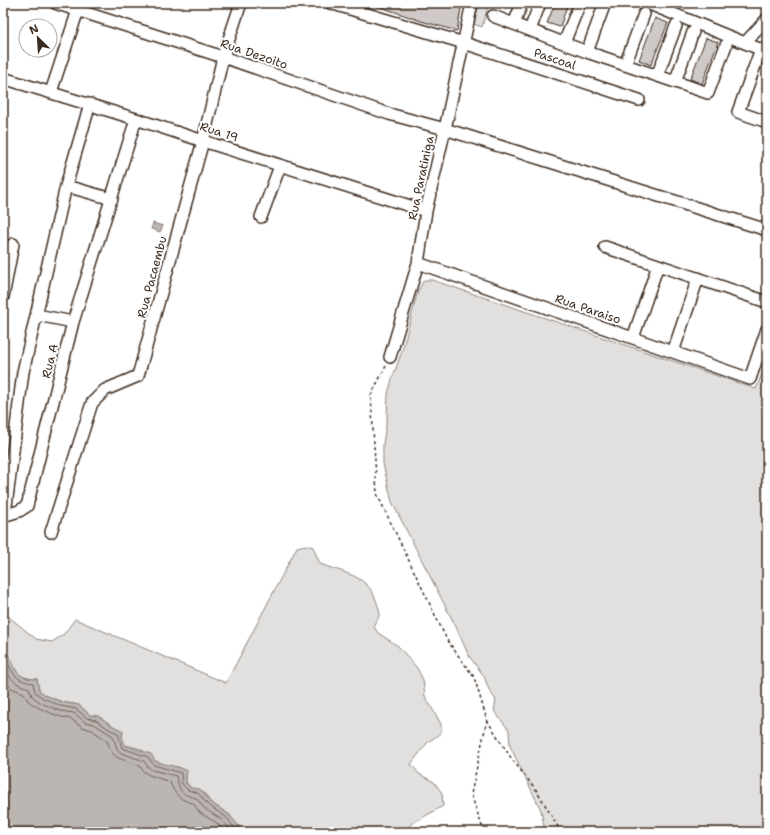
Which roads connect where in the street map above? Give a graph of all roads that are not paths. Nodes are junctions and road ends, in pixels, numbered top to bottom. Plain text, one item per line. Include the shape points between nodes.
1 (55, 3) edge
2 (241, 3) edge
3 (330, 3) edge
4 (472, 3) edge
5 (522, 3) edge
6 (540, 3) edge
7 (580, 3) edge
8 (605, 3) edge
9 (667, 6) edge
10 (79, 7) edge
11 (645, 8) edge
12 (493, 16) dead end
13 (767, 19) edge
14 (514, 24) junction
15 (676, 26) dead end
16 (530, 30) junction
17 (693, 32) dead end
18 (464, 43) junction
19 (564, 43) junction
20 (745, 43) junction
21 (726, 45) dead end
22 (764, 50) edge
23 (587, 52) junction
24 (223, 57) junction
25 (625, 65) junction
26 (657, 76) junction
27 (3, 78) edge
28 (674, 82) junction
29 (51, 92) junction
30 (639, 100) dead end
31 (90, 104) junction
32 (136, 118) junction
33 (767, 122) edge
34 (445, 129) junction
35 (202, 141) junction
36 (280, 166) junction
37 (66, 186) junction
38 (112, 199) junction
39 (426, 211) junction
40 (261, 217) dead end
41 (767, 230) edge
42 (13, 244) dead end
43 (605, 247) dead end
44 (418, 263) junction
45 (658, 265) junction
46 (698, 278) junction
47 (3, 297) edge
48 (767, 302) edge
49 (37, 315) junction
50 (73, 322) junction
51 (767, 329) edge
52 (633, 338) junction
53 (673, 352) junction
54 (390, 357) road end
55 (4, 516) edge
56 (52, 532) dead end

1 - 10 street, Rua Dezoito
2 - 24 street, Rua Pacaembu
3 - 18 street, Pascoal
4 - 18 street, Rua Paratiniga
5 - 14 street
6 - 16 street
7 - 19 street
8 - 23 street
9 - 11 street
9 - 20 street
10 - 24 street, Rua Dezoito
10 - 29 street
11 - 25 street
12 - 14 street
13 - 20 street
14 - 16 street
15 - 26 street
16 - 19 street
17 - 28 street
18 - 30 street, Pascoal
18 - 34 street, Rua Paratiniga
19 - 23 street
20 - 22 street
21 - 28 street via 708,93
22 - 33 street via 738,112
23 - 25 street
24 - 34 street, Rua Dezoito via 389,114
24 - 35 street, Rua Pacaembu
25 - 26 street
26 - 28 street
27 - 29 street, Rua 19
29 - 31 street, Rua 19
31 - 32 street, Rua 19
31 - 37 street
32 - 35 street, Rua 19
32 - 38 street, Rua A
34 - 39 street, Rua Paratiniga
34 - 41 street, Rua Dezoito
35 - 36 street, Rua 19
35 - 56 street, Rua Pacaembu via 138,376 106,390 92,403
36 - 39 street, Rua 19
36 - 40 street
37 - 38 street
37 - 49 street
38 - 50 street, Rua A
39 - 44 street, Rua Paratiniga
42 - 47 street
43 - 45 street
44 - 52 street, Rua Paraiso
44 - 54 street, Rua Paratiniga
45 - 46 street
45 - 52 street
46 - 48 street
46 - 53 street
49 - 50 street
49 - 55 street via 23,372
50 - 55 street, Rua A via 27,506
51 - 53 street, Rua Paraiso via 750,379
52 - 53 street, Rua Paraiso

